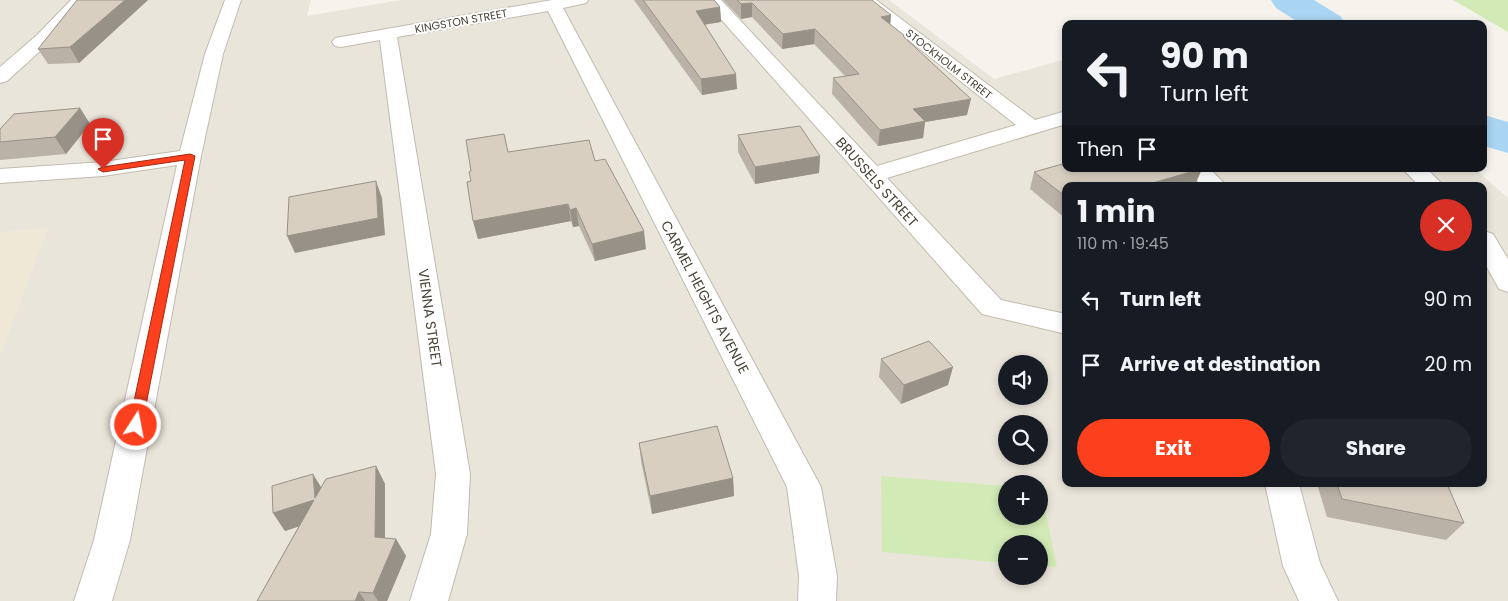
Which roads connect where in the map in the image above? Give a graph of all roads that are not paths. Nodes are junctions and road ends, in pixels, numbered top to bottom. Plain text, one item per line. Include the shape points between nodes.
1 (80, 0) edge
2 (233, 0) edge
3 (580, 0) edge
4 (712, 0) edge
5 (866, 0) edge
6 (552, 5) junction
7 (388, 33) junction
8 (341, 42) dead end
9 (0, 77) edge
10 (1062, 118) edge
11 (1031, 127) junction
12 (190, 156) junction
13 (1200, 172) edge
14 (1417, 172) edge
15 (872, 175) junction
16 (0, 176) edge
17 (1210, 182) edge
18 (1428, 182) edge
19 (1487, 244) edge
20 (1508, 283) edge
21 (1062, 323) edge
22 (1283, 487) edge
23 (93, 601) edge
24 (429, 601) edge
25 (817, 601) edge
26 (1319, 601) edge

1 - 9 street
2 - 12 street via 214,54
3 - 6 street, KINGSTON STREET
4 - 15 street, BRUSSELS STREET
5 - 11 street, STOCKHOLM STREET
6 - 7 street, KINGSTON STREET
6 - 25 street, CARMEL HEIGHTS AVENUE via 804,487 818,576
7 - 8 street, KINGSTON STREET
7 - 24 street, VIENNA STREET via 453,474 450,534
10 - 11 street
11 - 15 street
12 - 16 street via 103,169
12 - 23 street via 112,540
13 - 17 street
14 - 18 street
15 - 21 street, BRUSSELS STREET via 992,307
19 - 20 street
22 - 26 street via 1302,566

